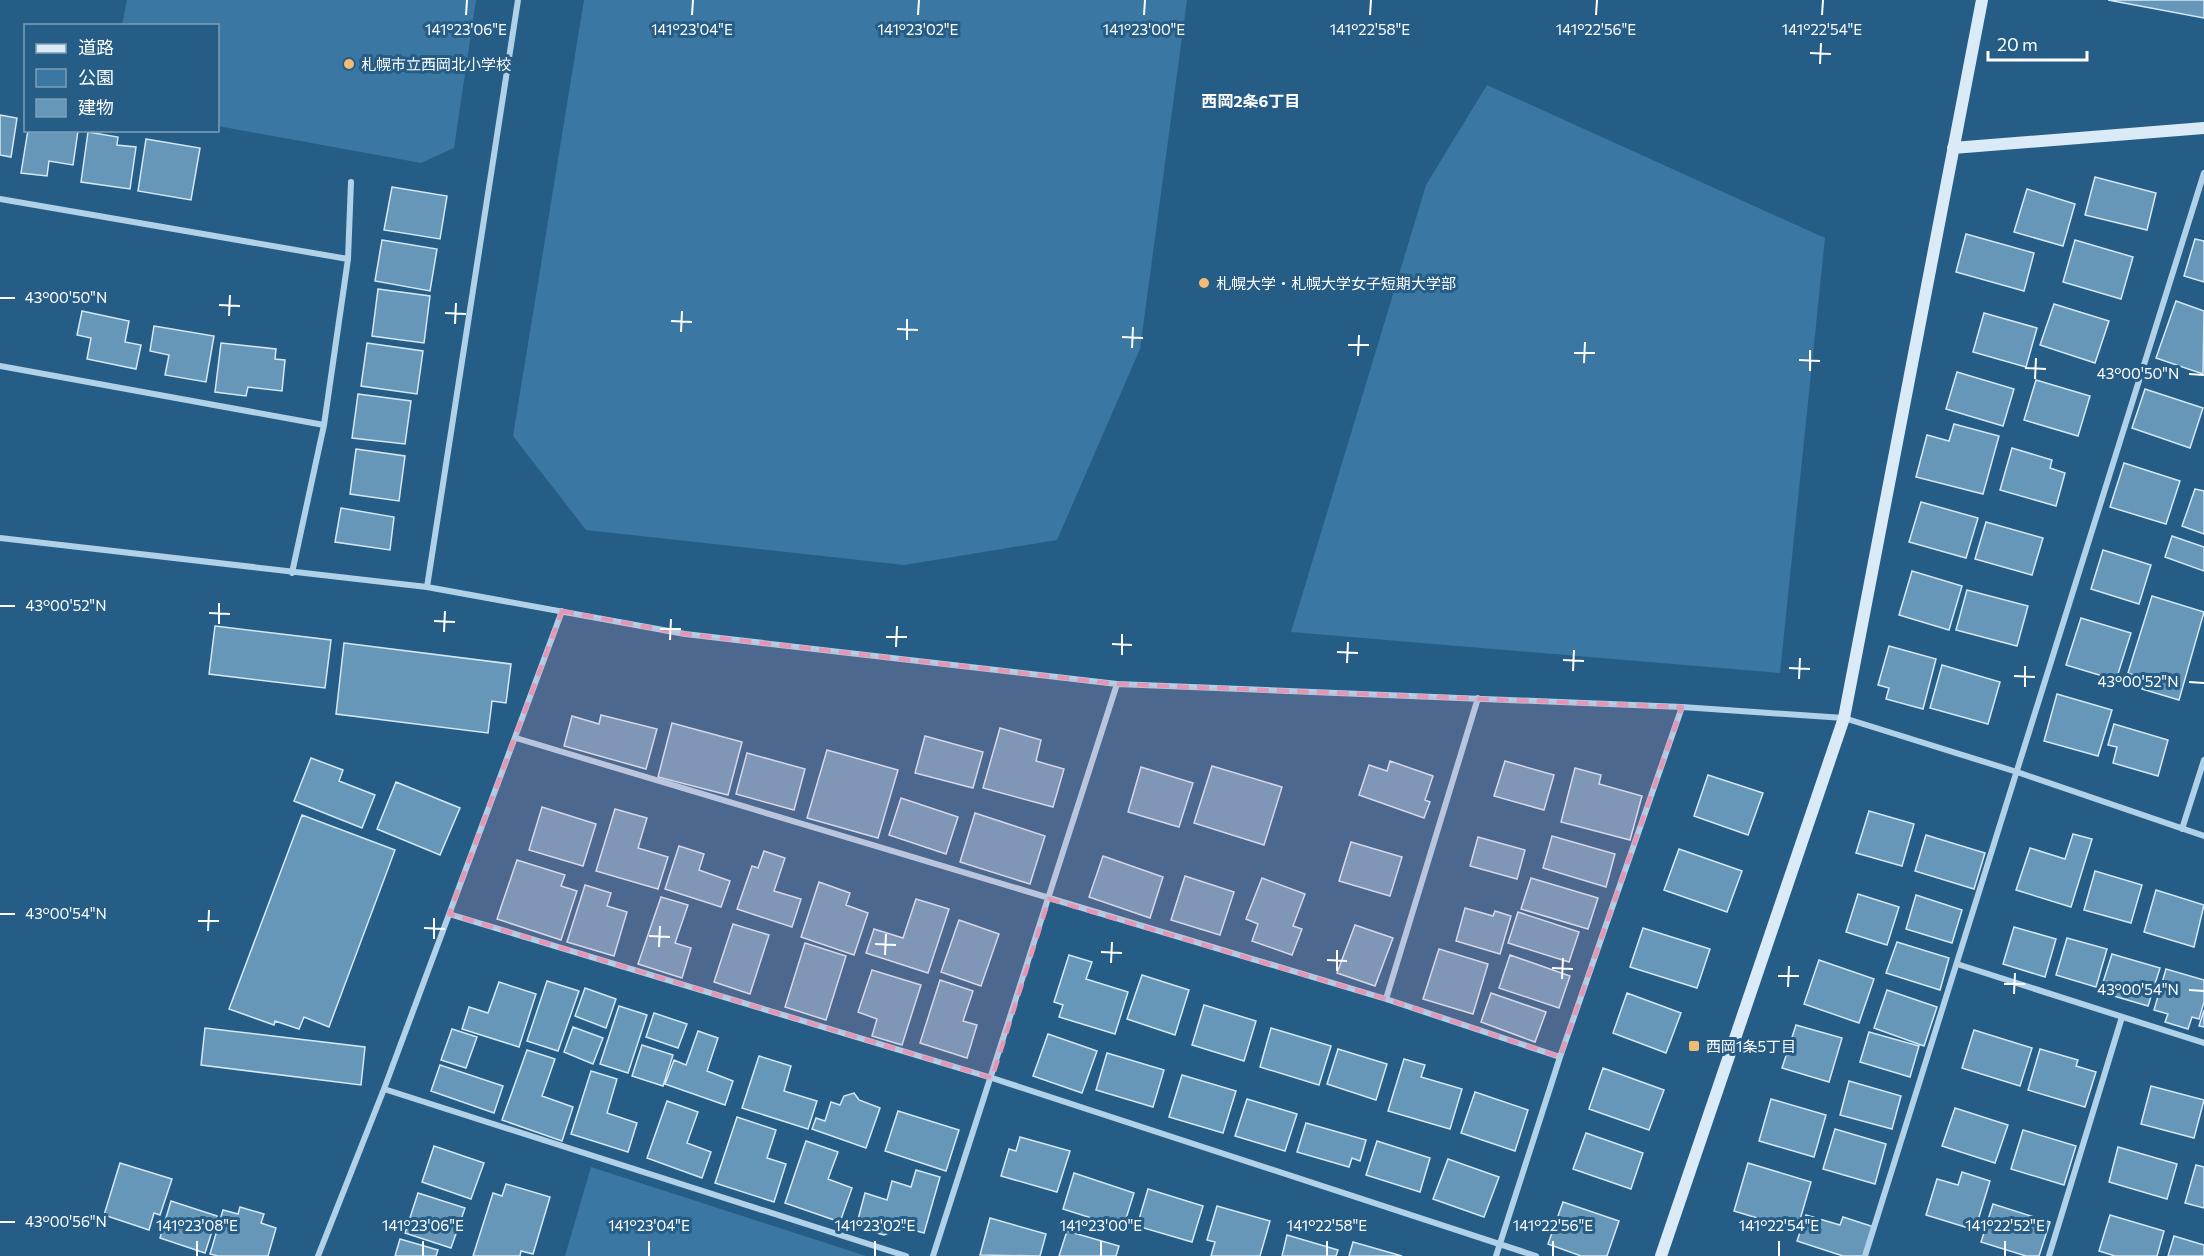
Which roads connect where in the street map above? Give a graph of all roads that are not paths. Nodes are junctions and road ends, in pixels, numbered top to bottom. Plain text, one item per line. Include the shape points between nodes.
1 (518, 0) edge
2 (1982, 0) edge
3 (2204, 128) edge
4 (1953, 148) junction
5 (2204, 173) edge
6 (351, 182) dead end
7 (0, 199) edge
8 (348, 259) junction
9 (0, 366) edge
10 (324, 425) junction
11 (0, 538) edge
12 (292, 573) junction
13 (427, 587) junction
14 (562, 611) junction
15 (1117, 684) junction
16 (1478, 698) junction
17 (1682, 707) junction
18 (1844, 718) junction
19 (516, 738) junction
20 (2204, 760) edge
21 (2017, 772) junction
22 (2182, 829) junction
23 (2204, 836) edge
24 (1049, 899) junction
25 (449, 914) junction
26 (1957, 964) junction
27 (1386, 999) junction
28 (2122, 1017) junction
29 (2204, 1043) edge
30 (1560, 1057) junction
31 (992, 1078) junction
32 (384, 1089) junction
33 (1500, 1244) junction
34 (318, 1256) edge
35 (906, 1256) edge
36 (933, 1256) edge
37 (1496, 1256) edge
38 (1536, 1256) edge
39 (1661, 1256) edge
40 (1865, 1256) edge
41 (2049, 1256) edge

1 - 13 street
2 - 4 street
3 - 4 street
4 - 18 street
5 - 21 street
6 - 8 street
7 - 8 street
8 - 10 street
9 - 10 street
10 - 12 street
11 - 12 street
12 - 13 street
13 - 14 street
14 - 15 street via 685,634
14 - 19 street
15 - 16 street
15 - 24 street
16 - 17 street
16 - 27 street
17 - 18 street
17 - 30 street
18 - 21 street
18 - 39 street
19 - 24 street
19 - 25 street
20 - 22 street
21 - 22 street
21 - 26 street
22 - 23 street
24 - 27 street
24 - 31 street
25 - 31 street
25 - 32 street
26 - 28 street
26 - 40 street
27 - 30 street
28 - 29 street
28 - 41 street
30 - 33 street
31 - 33 street
31 - 36 street
32 - 34 street
32 - 35 street
33 - 37 street
33 - 38 street

